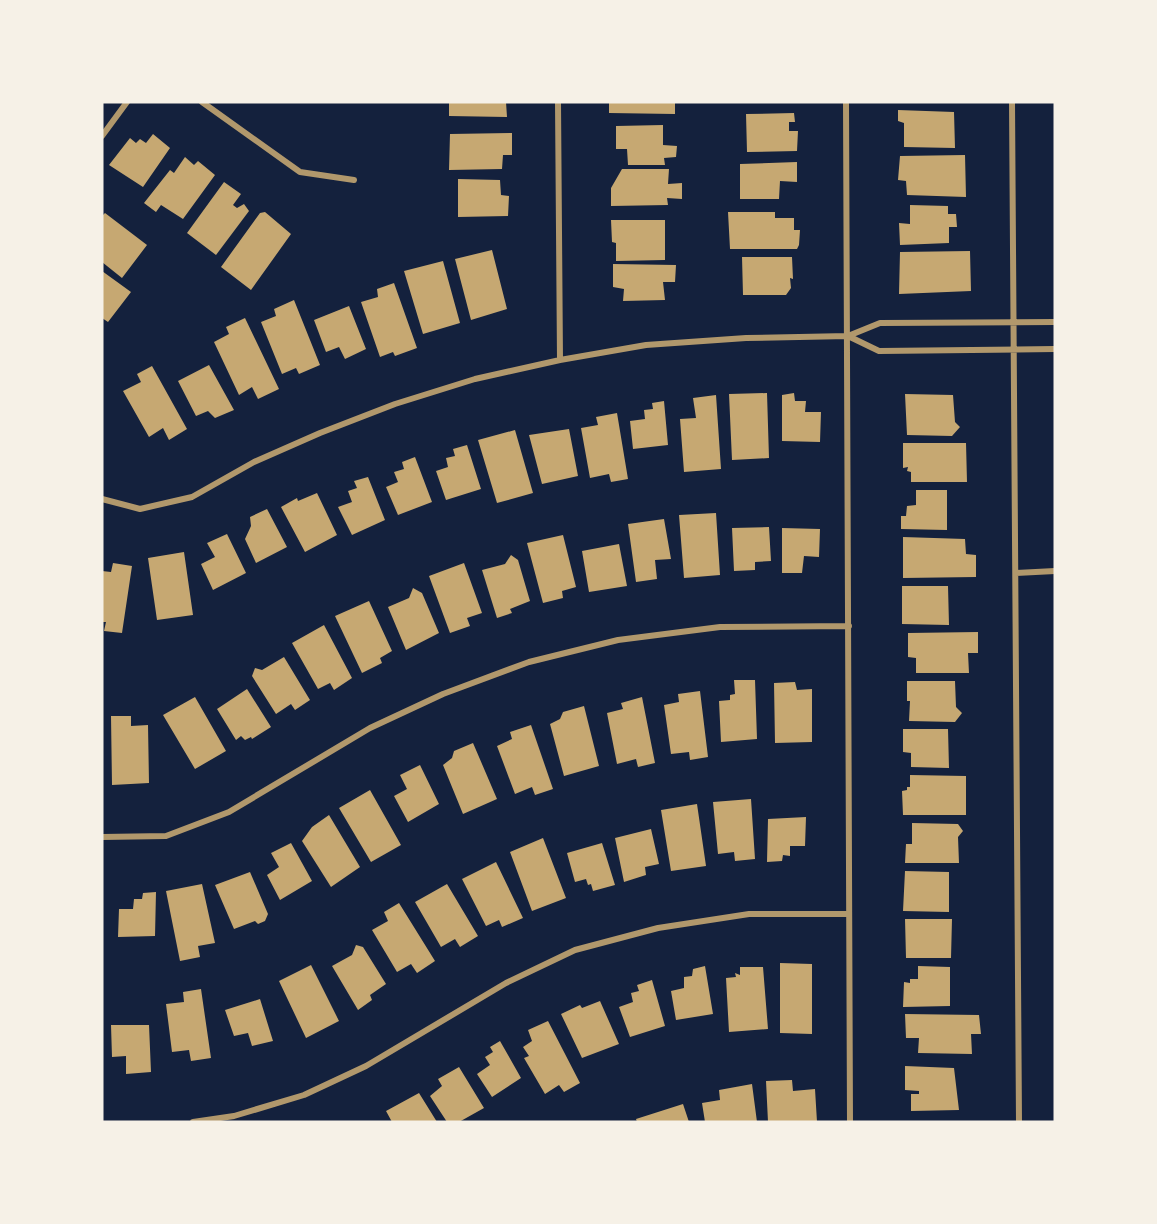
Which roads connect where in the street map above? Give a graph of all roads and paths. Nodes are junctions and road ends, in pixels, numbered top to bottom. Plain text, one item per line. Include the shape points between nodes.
1 (127, 102) edge
2 (202, 102) edge
3 (558, 102) edge
4 (846, 102) edge
5 (1012, 102) edge
6 (102, 136) edge
7 (354, 180) dead end
8 (1012, 322) junction
9 (1055, 322) edge
10 (848, 336) junction
11 (1055, 349) edge
12 (1013, 350) junction
13 (560, 360) junction
14 (102, 499) edge
15 (1055, 571) edge
16 (1016, 573) junction
17 (849, 626) junction
18 (102, 837) edge
19 (849, 914) junction
20 (194, 1122) edge
21 (850, 1122) edge
22 (1019, 1122) edge

1 - 6 street
2 - 7 street via 300,172
3 - 13 street
4 - 10 street
5 - 8 street
8 - 9 street
8 - 10 street via 880,322
8 - 12 street
10 - 12 street via 879,351
10 - 13 street via 646,345
10 - 17 street
11 - 12 street
12 - 16 street
13 - 14 street via 475,379 395,404 254,462 192,497 141,509
15 - 16 street
16 - 22 street
17 - 18 street via 720,627 618,640 529,663 443,693 370,728 229,812 166,836
17 - 19 street
19 - 20 street via 749,914 658,928 575,950 506,983 366,1066 304,1095 234,1116
19 - 21 street

